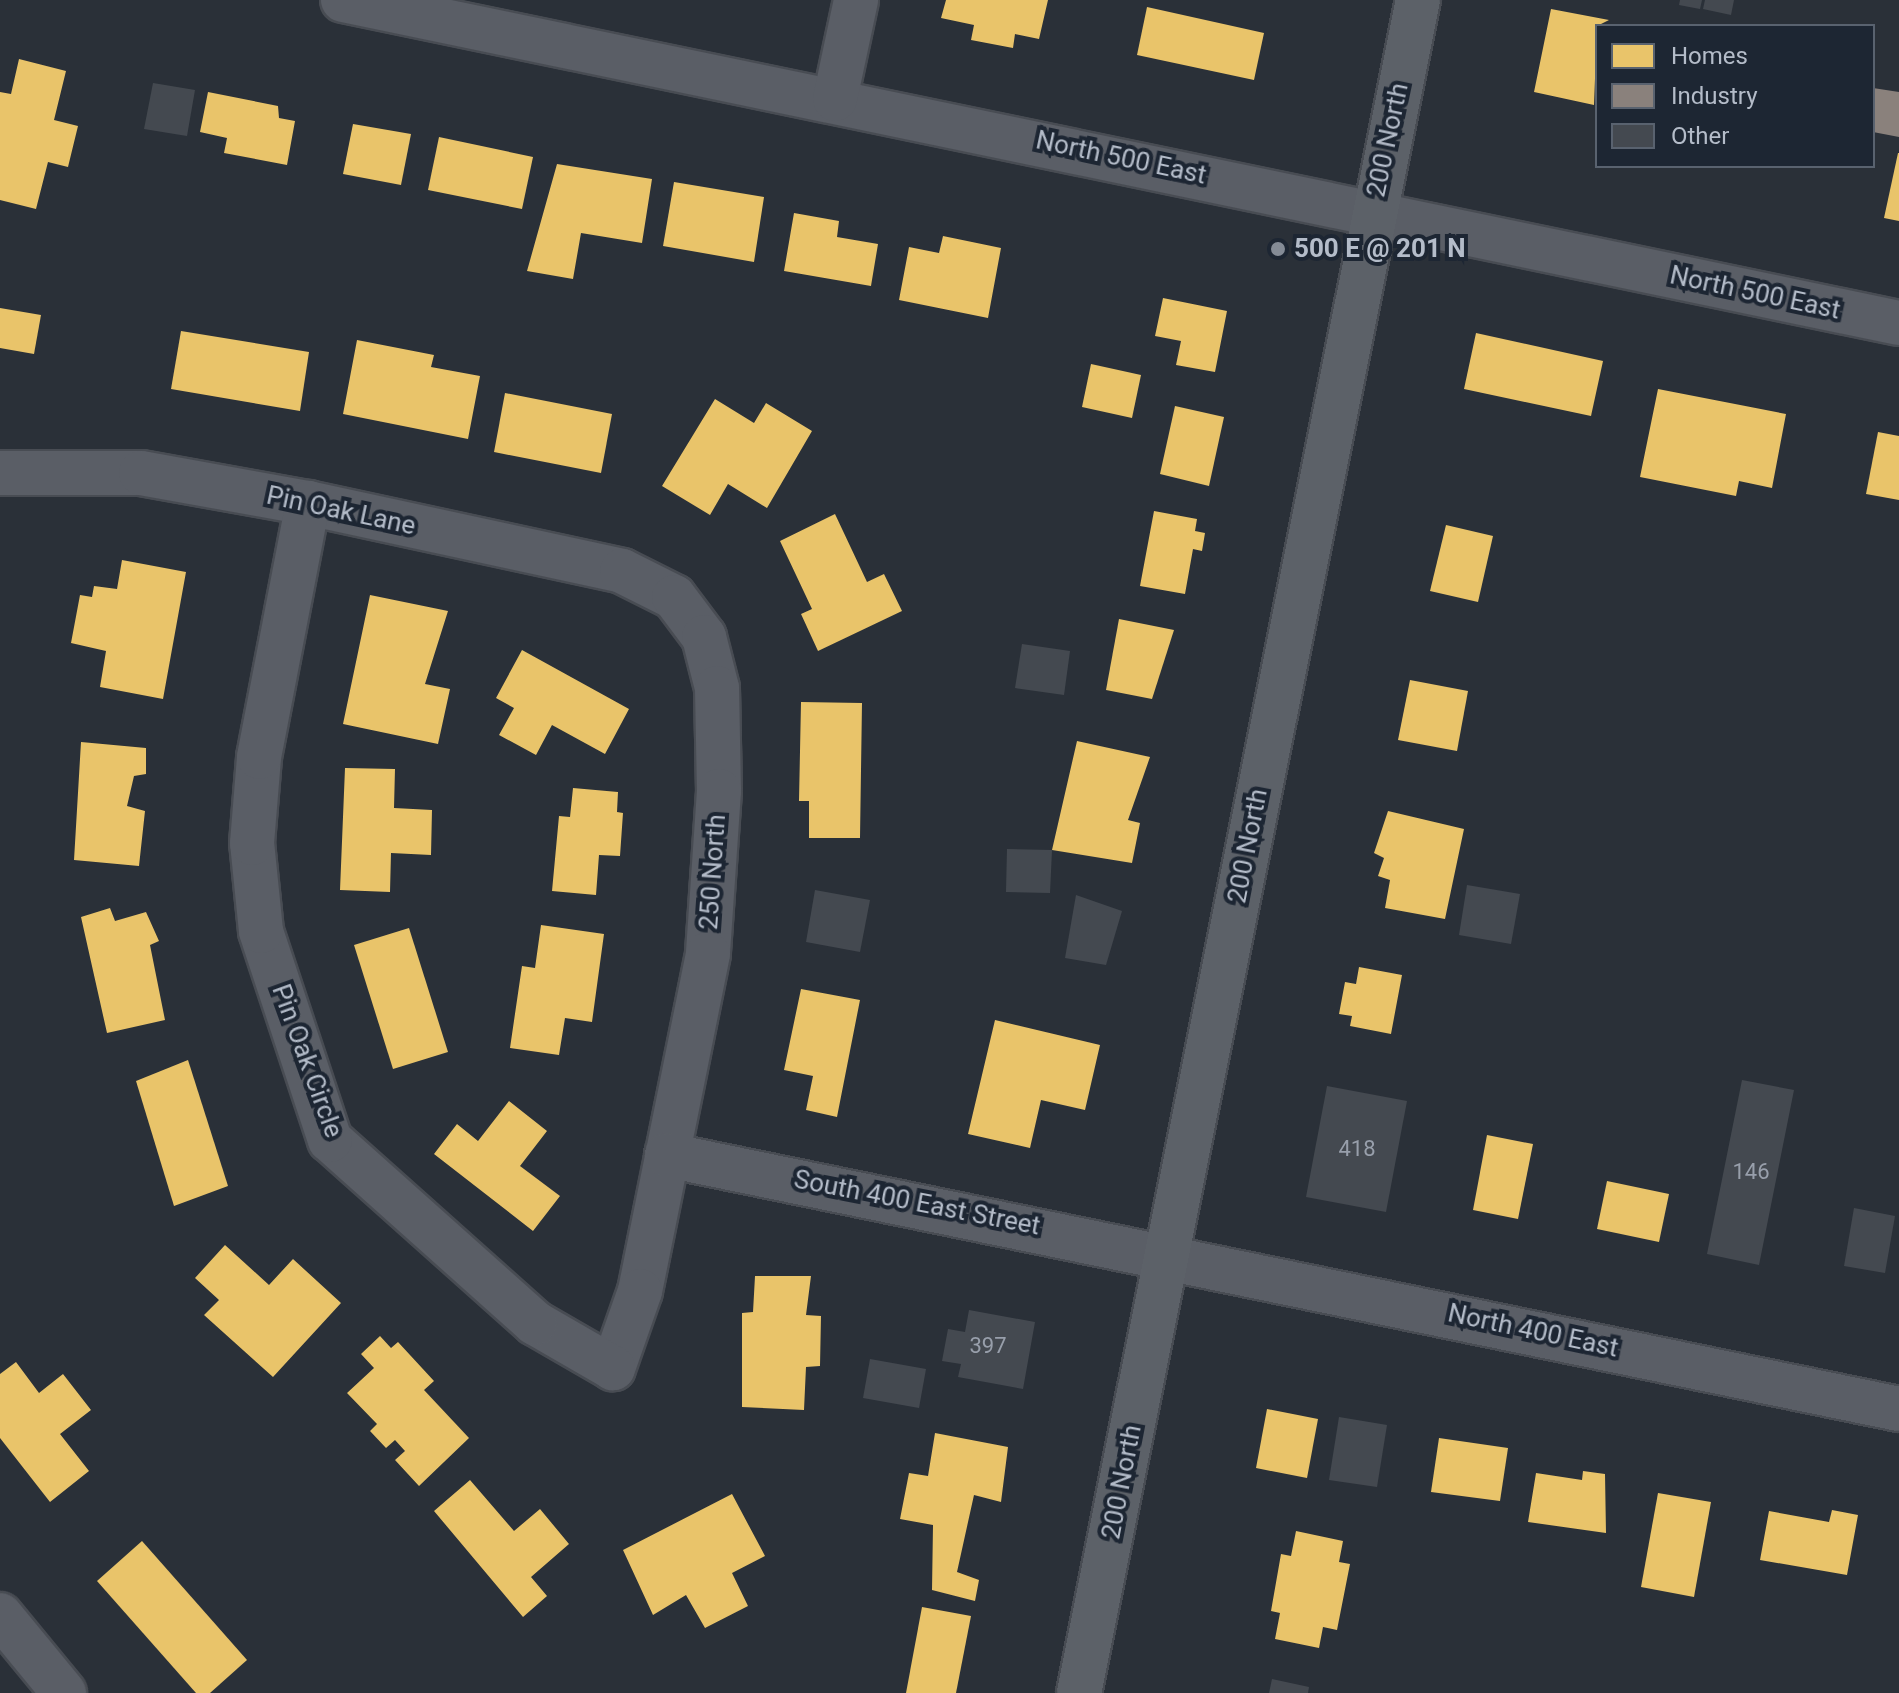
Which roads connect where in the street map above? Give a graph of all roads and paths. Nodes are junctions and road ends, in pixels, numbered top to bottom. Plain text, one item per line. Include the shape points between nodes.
1 (343, 0) edge
2 (856, 0) edge
3 (1418, 0) edge
4 (835, 99) junction
5 (1374, 211) junction
6 (1899, 323) edge
7 (0, 473) edge
8 (308, 503) junction
9 (674, 597) joint
10 (667, 1155) junction
11 (1168, 1253) junction
12 (1899, 1409) edge
13 (0, 1615) edge
14 (64, 1693) edge
15 (1079, 1693) edge

1 - 4 street, North 500 East
2 - 4 street
3 - 5 main road, 200 North
4 - 5 street, North 500 East
5 - 6 street, North 500 East
5 - 11 main road, 200 North
7 - 8 street, Pin Oak Lane via 141,473
8 - 9 street, Pin Oak Lane via 622,571
8 - 10 street, Pin Oak Circle via 259,757 252,843 261,931 330,1140 535,1323 613,1368 640,1291
9 - 10 street, 250 North via 704,637 717,688 719,791 708,954
10 - 11 street, South 400 East Street
11 - 12 street, North 400 East
11 - 15 main road, 200 North
13 - 14 street

